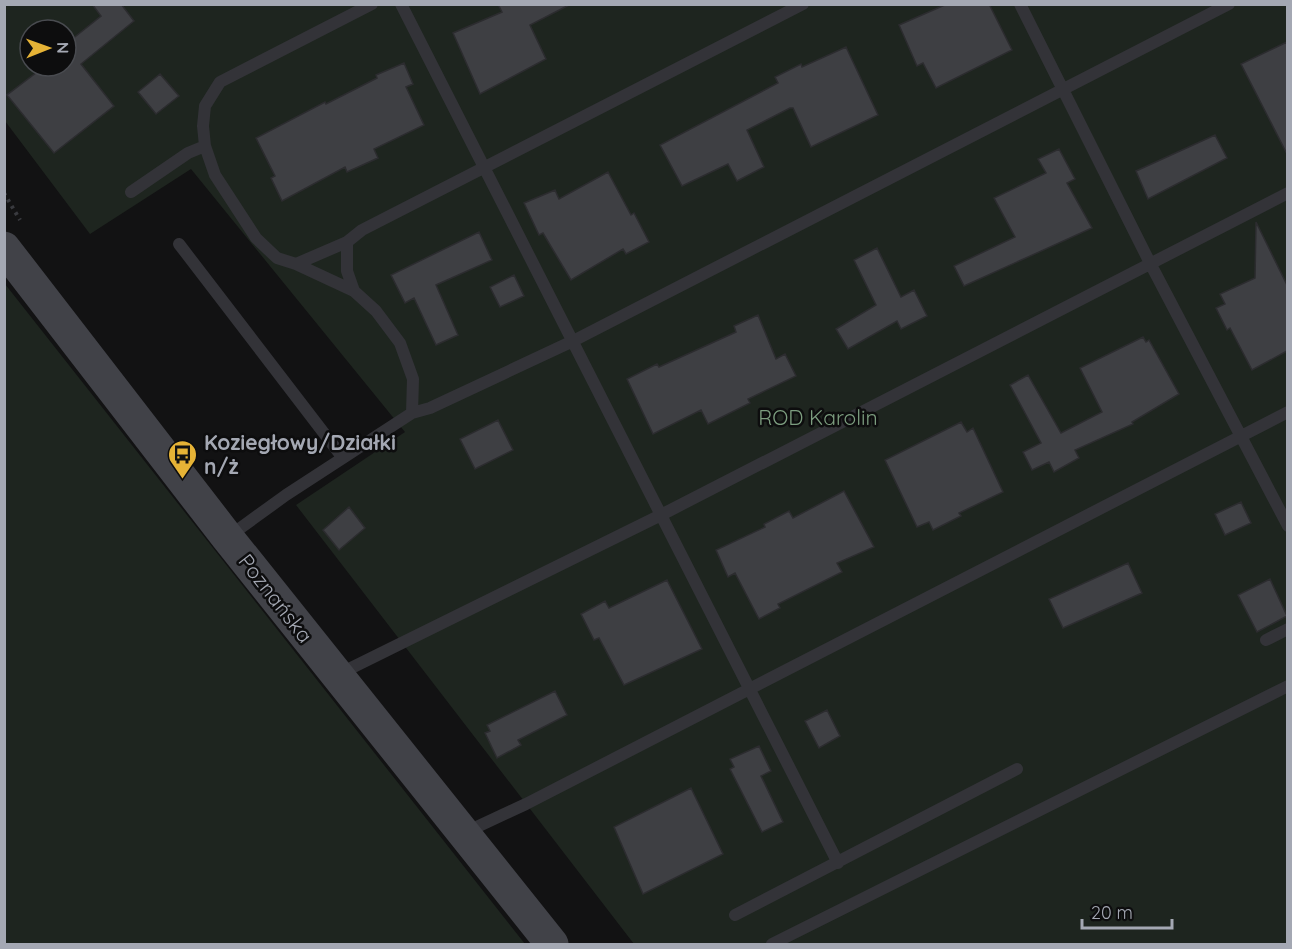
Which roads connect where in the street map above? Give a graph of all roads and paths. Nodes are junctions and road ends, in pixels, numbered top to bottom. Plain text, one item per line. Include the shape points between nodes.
1 (372, 4) edge
2 (401, 4) edge
3 (803, 4) edge
4 (1020, 4) edge
5 (1229, 4) edge
6 (1064, 89) junction
7 (205, 146) junction
8 (484, 169) junction
9 (131, 192) dead end
10 (1287, 193) edge
11 (347, 242) junction
12 (179, 244) dead end
13 (4, 248) edge
14 (1150, 262) junction
15 (296, 264) junction
16 (354, 291) junction
17 (573, 341) junction
18 (1287, 412) edge
19 (412, 413) junction
20 (1241, 436) junction
21 (343, 458) junction
22 (661, 515) junction
23 (1287, 526) edge
24 (227, 537) junction
25 (1287, 629) edge
26 (1266, 639) dead end
27 (337, 675) junction
28 (1287, 686) edge
29 (749, 688) junction
30 (1017, 769) dead end
31 (463, 834) junction
32 (838, 863) junction
33 (735, 915) dead end
34 (552, 945) edge
35 (772, 945) edge

1 - 7 lane via 220,82 205,106
2 - 8 lane
3 - 8 lane
4 - 6 lane
5 - 6 lane
6 - 14 lane
6 - 17 lane
7 - 9 lane via 188,153
7 - 15 lane via 215,176 256,238 277,258
8 - 11 lane via 362,230
8 - 17 lane
10 - 14 lane
11 - 15 lane
11 - 16 lane via 347,271
12 - 21 lane
13 - 24 street, Poznańska
14 - 20 lane
14 - 22 lane
15 - 16 lane
16 - 19 lane via 376,311 400,344 414,379
17 - 19 lane
17 - 22 lane
18 - 20 lane
19 - 21 lane
20 - 23 lane
20 - 29 lane
21 - 24 lane
22 - 27 lane
22 - 29 lane
24 - 27 street, Poznańska
25 - 26 lane
27 - 31 street, Poznańska
28 - 35 lane
29 - 31 lane
29 - 32 lane
30 - 32 lane
31 - 34 street, Poznańska
32 - 33 lane

